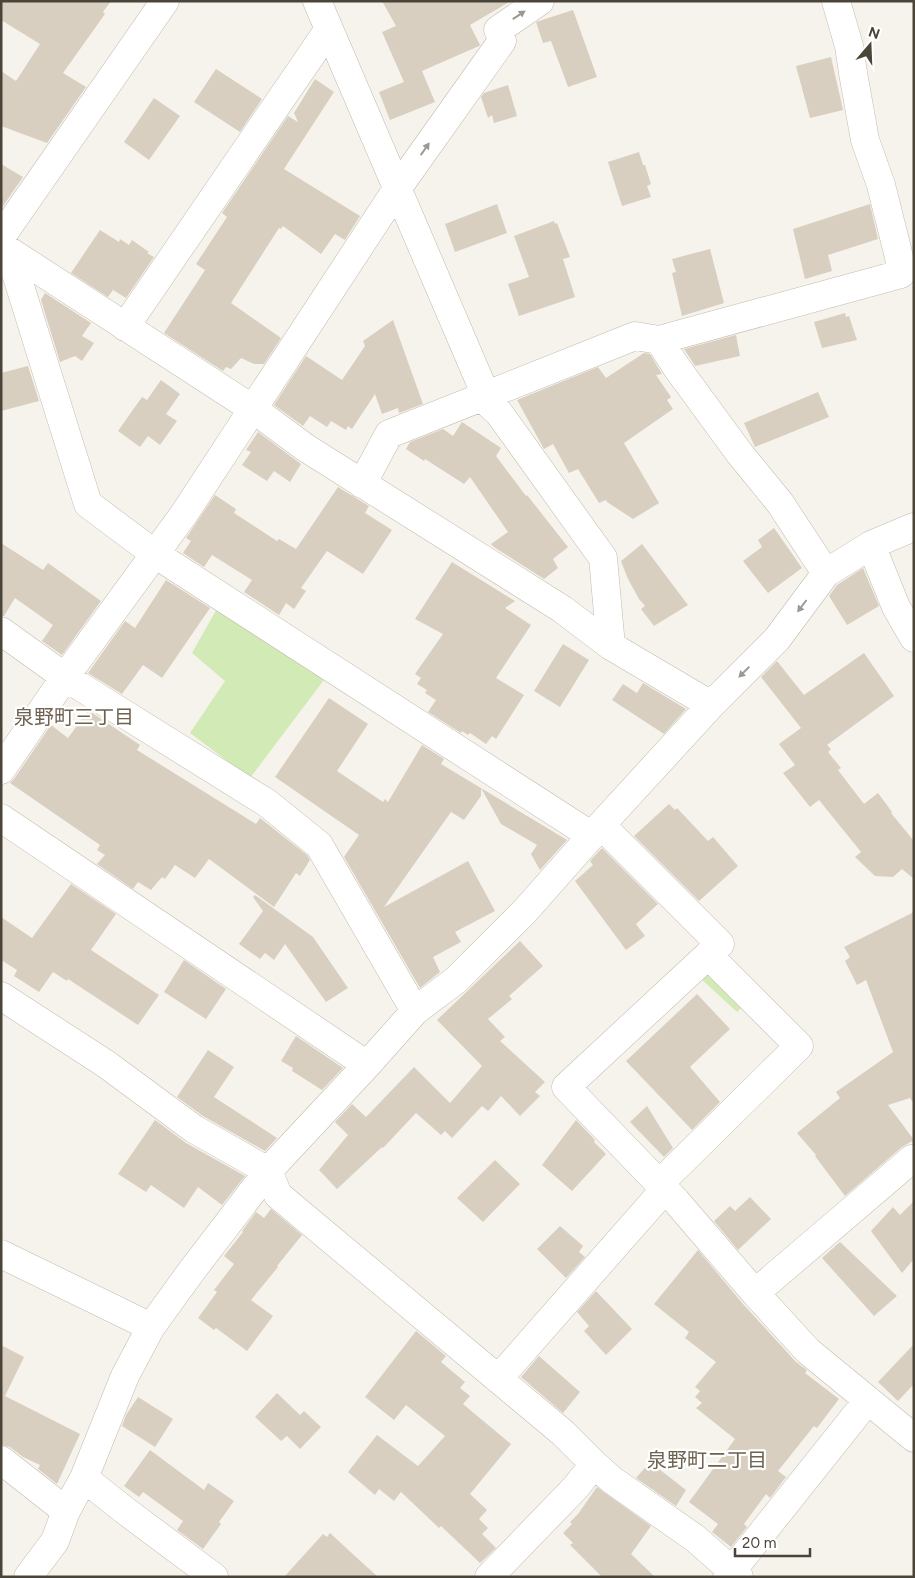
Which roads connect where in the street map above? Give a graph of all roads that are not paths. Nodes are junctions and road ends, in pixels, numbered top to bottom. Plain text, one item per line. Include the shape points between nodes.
1 (166, 1) edge
2 (317, 1) edge
3 (540, 1) edge
4 (836, 1) edge
5 (329, 29) junction
6 (397, 189) junction
7 (4, 245) edge
8 (906, 255) edge
9 (126, 327) junction
10 (659, 340) junction
11 (486, 396) junction
12 (252, 409) junction
13 (362, 484) junction
14 (914, 527) edge
15 (871, 545) junction
16 (155, 554) junction
17 (826, 573) junction
18 (1, 631) edge
19 (914, 638) edge
20 (611, 646) junction
21 (65, 677) junction
22 (711, 705) junction
23 (1, 770) edge
24 (1, 818) edge
25 (596, 831) junction
26 (708, 955) junction
27 (1, 996) edge
28 (414, 1011) junction
29 (367, 1065) junction
30 (914, 1160) edge
31 (268, 1171) junction
32 (662, 1187) junction
33 (1, 1254) edge
34 (756, 1293) junction
35 (151, 1327) junction
36 (498, 1379) junction
37 (868, 1400) junction
38 (914, 1438) edge
39 (1, 1460) edge
40 (594, 1464) junction
41 (84, 1478) junction
42 (66, 1511) junction
43 (733, 1575) edge
44 (28, 1577) edge
45 (214, 1577) edge
46 (488, 1577) edge

1 - 7 street
2 - 5 street
6 -> 3 street via 500,35
4 - 8 street via 850,46 865,140
5 - 6 street
5 - 9 street
6 - 11 street
6 - 12 street
7 - 9 street
7 - 16 street via 88,504
8 - 10 street via 901,274
9 - 12 street
10 - 11 street via 635,336
10 - 17 street via 740,454 780,503
11 - 13 street via 389,434
11 - 20 street via 603,558
12 - 13 street
12 - 16 street
13 - 20 street via 562,609
14 - 15 street
15 - 17 street
15 - 19 street via 896,608
16 - 21 street
16 - 25 street
17 -> 22 street via 777,639
18 - 21 street
20 - 22 street
21 - 23 street
21 - 28 street via 267,803 318,845
22 - 25 street
24 - 29 street
25 - 26 street via 720,944
25 - 28 street via 525,911 456,980
26 - 32 street via 799,1046
26 - 32 street via 566,1087
27 - 31 street via 106,1064 194,1129
28 - 29 street
29 - 31 street
30 - 34 street via 912,1158
31 - 35 street
31 - 36 street via 278,1195
32 - 34 street
32 - 36 street
33 - 35 street
34 - 37 street via 808,1352
35 - 41 street via 125,1376
36 - 40 street via 563,1433
37 - 38 street
37 - 43 street
39 - 42 street
40 - 43 street via 696,1539
40 - 46 street via 576,1487
41 - 42 street
41 - 45 street
42 - 44 street via 55,1541

